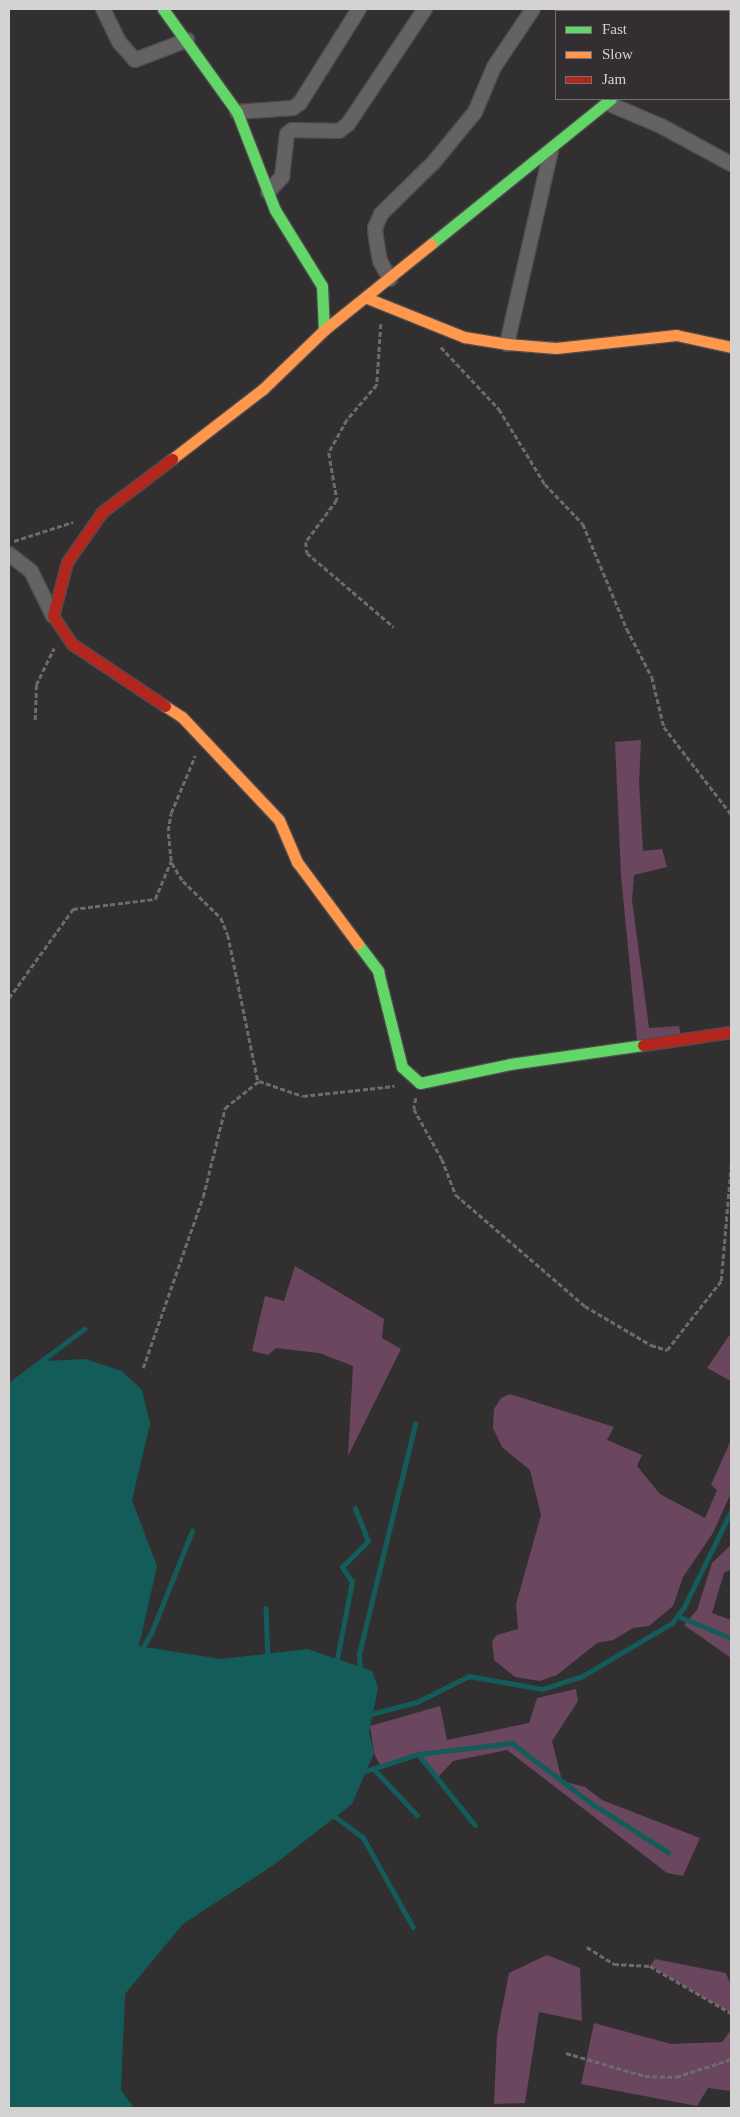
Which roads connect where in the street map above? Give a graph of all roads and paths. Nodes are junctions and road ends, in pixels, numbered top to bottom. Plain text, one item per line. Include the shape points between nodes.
1 (103, 9) edge
2 (162, 9) edge
3 (359, 9) edge
4 (425, 9) edge
5 (534, 9) edge
6 (187, 40) junction
7 (609, 101) edge
8 (237, 112) junction
9 (551, 150) junction
10 (731, 164) edge
11 (268, 192) junction
12 (390, 279) junction
13 (367, 298) junction
14 (384, 308) junction
15 (324, 330) junction
16 (507, 344) junction
17 (438, 345) dead end
18 (731, 347) edge
19 (80, 520) dead end
20 (9, 543) edge
21 (9, 554) edge
22 (53, 616) junction
23 (394, 627) dead end
24 (61, 633) junction
25 (35, 720) dead end
26 (202, 738) junction
27 (731, 814) edge
28 (172, 861) junction
29 (9, 998) edge
30 (731, 1032) edge
31 (258, 1081) junction
32 (420, 1083) junction
33 (731, 1164) edge
34 (143, 1368) dead end
35 (587, 1947) dead end
36 (731, 2013) edge
37 (566, 2053) dead end
38 (731, 2059) edge

1 - 6 street via 119,42 135,60
2 - 6 street
3 - 8 street via 300,103 293,108
4 - 11 street via 348,124 339,131 292,130 287,134 282,177
5 - 12 street via 494,67 475,112 434,162 381,214 375,228 376,239 380,261
6 - 8 street
7 - 9 street
7 - 10 street
8 - 11 street
9 - 12 street
9 - 16 street
11 - 15 street via 322,286
12 - 13 street
13 - 14 street
13 - 15 street
14 - 16 street via 464,337
14 - 23 path via 377,385 333,442 329,453 337,500 306,542 307,553
15 - 22 street via 263,389 102,512 68,562
16 - 18 street via 556,348 676,335
17 - 27 path via 500,409 545,484 583,524 627,628 652,677 664,727
19 - 20 path
21 - 22 street via 31,571
22 - 24 street
24 - 25 path via 36,685
24 - 26 street via 182,718
26 - 28 path via 171,813 168,831
26 - 32 street via 279,820 297,862 378,971 402,1067
28 - 29 path via 163,887 151,901 73,909
28 - 31 path via 183,881 220,918 228,935
30 - 32 street via 510,1064
31 - 32 path via 303,1096
31 - 34 path via 225,1108 203,1196
32 - 33 path via 414,1109 442,1159 456,1196 585,1306 651,1345 667,1350 721,1281
35 - 36 path via 614,1964 650,1966
37 - 38 path via 645,2076 676,2077

